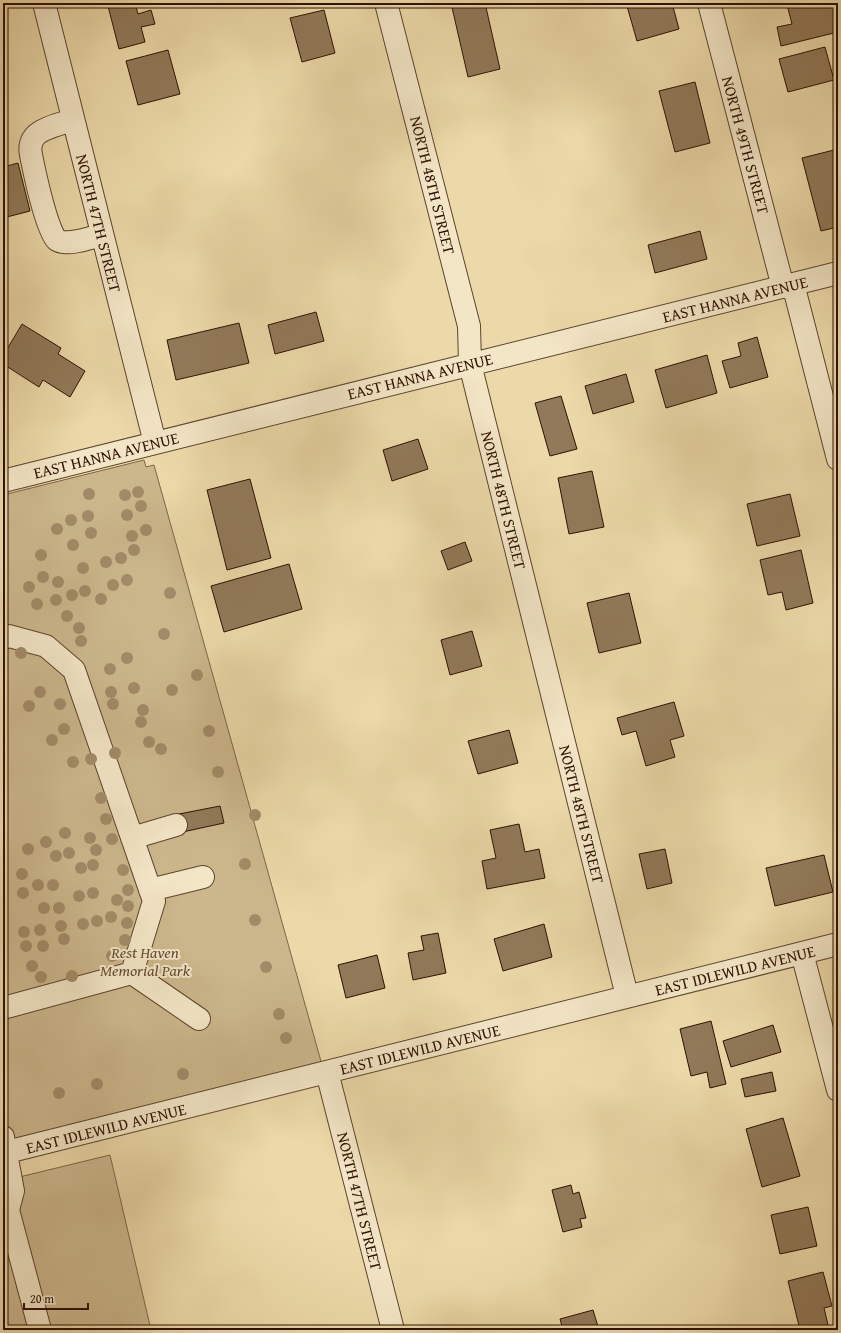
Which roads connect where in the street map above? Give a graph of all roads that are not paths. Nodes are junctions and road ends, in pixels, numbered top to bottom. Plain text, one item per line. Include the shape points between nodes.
1 (44, 3) edge
2 (386, 3) edge
3 (709, 3) edge
4 (73, 120) junction
5 (102, 235) junction
6 (838, 273) edge
7 (788, 286) junction
8 (470, 364) junction
9 (155, 442) junction
10 (838, 459) edge
11 (3, 481) edge
12 (3, 638) edge
13 (176, 825) dead end
14 (132, 838) junction
15 (203, 876) dead end
16 (150, 890) junction
17 (838, 944) edge
18 (802, 953) junction
19 (132, 974) junction
20 (628, 996) junction
21 (3, 1008) edge
22 (199, 1019) dead end
23 (328, 1072) junction
24 (838, 1090) edge
25 (4, 1148) edge
26 (5, 1209) edge
27 (40, 1330) edge
28 (393, 1330) edge

1 - 4 street, NORTH 47TH STREET
2 - 8 street, NORTH 48TH STREET via 469,326
3 - 7 street, NORTH 49TH STREET
4 - 5 street, NORTH 47TH STREET
4 - 5 street via 38,134 30,147 44,211 57,240 72,242
5 - 9 street, NORTH 47TH STREET
6 - 7 street, EAST HANNA AVENUE
7 - 8 street, EAST HANNA AVENUE
7 - 10 street, NORTH 49TH STREET
8 - 9 street, EAST HANNA AVENUE
8 - 20 street, NORTH 48TH STREET
9 - 11 street, EAST HANNA AVENUE
12 - 14 street via 9,636 46,646 74,670
13 - 14 street
14 - 16 street
15 - 16 street
16 - 19 street via 154,901
17 - 18 street, EAST IDLEWILD AVENUE
18 - 20 street, EAST IDLEWILD AVENUE
18 - 24 street
19 - 21 street
19 - 22 street
20 - 23 street, EAST IDLEWILD AVENUE
23 - 25 street, EAST IDLEWILD AVENUE
23 - 28 street, NORTH 47TH STREET
25 - 26 street via 13,1191
26 - 27 street

